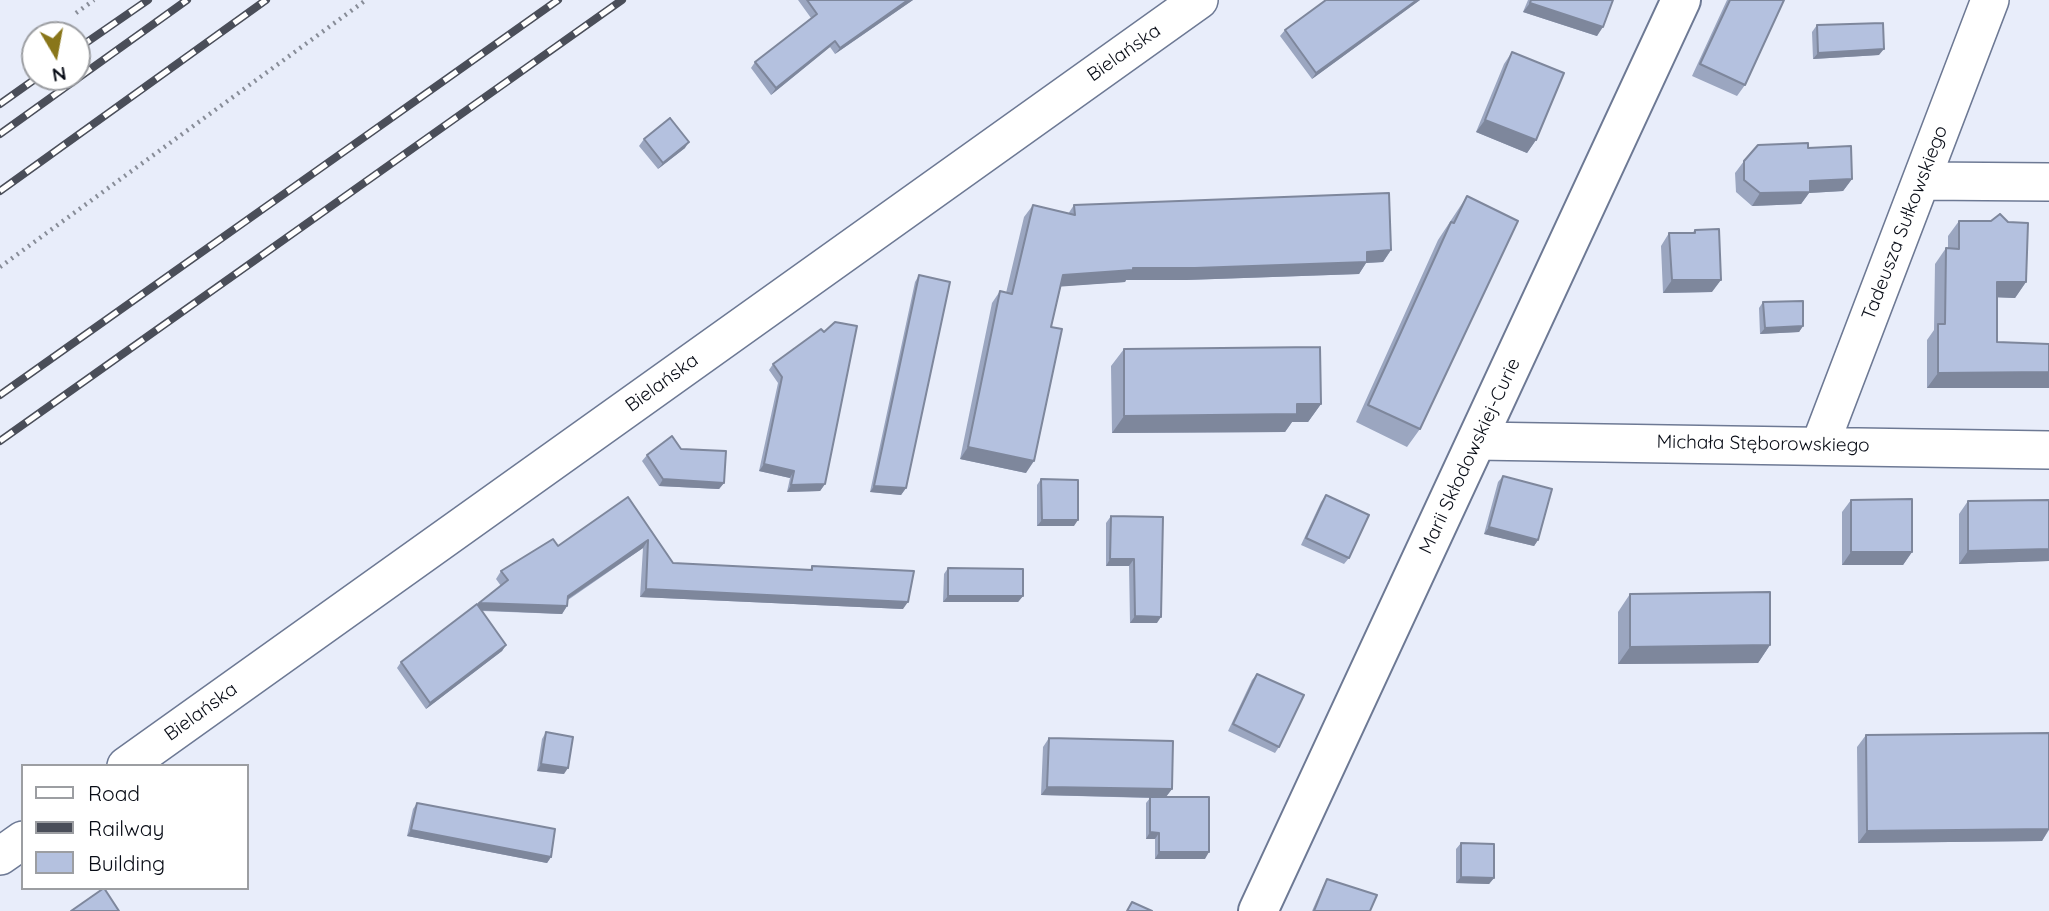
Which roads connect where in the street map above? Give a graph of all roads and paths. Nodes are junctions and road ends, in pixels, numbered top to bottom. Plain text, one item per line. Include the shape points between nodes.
1 (94, 0) edge
2 (366, 0) edge
3 (1199, 0) edge
4 (1681, 0) edge
5 (1990, 0) edge
6 (76, 13) dead end
7 (1922, 181) junction
8 (2049, 182) edge
9 (0, 267) edge
10 (1477, 441) junction
11 (1819, 445) junction
12 (2049, 450) edge
13 (130, 764) edge
14 (21, 841) edge
15 (0, 856) edge
16 (1258, 911) edge

1 - 6 path
2 - 9 path
3 - 13 street, Bielańska
4 - 10 street, Marii Skłodowskiej-Curie
5 - 7 street, Tadeusza Sułkowskiego
7 - 8 street
7 - 11 street, Tadeusza Sułkowskiego
10 - 11 street, Michała Stęborowskiego
10 - 16 street, Marii Skłodowskiej-Curie
11 - 12 street, Michała Stęborowskiego
14 - 15 street

